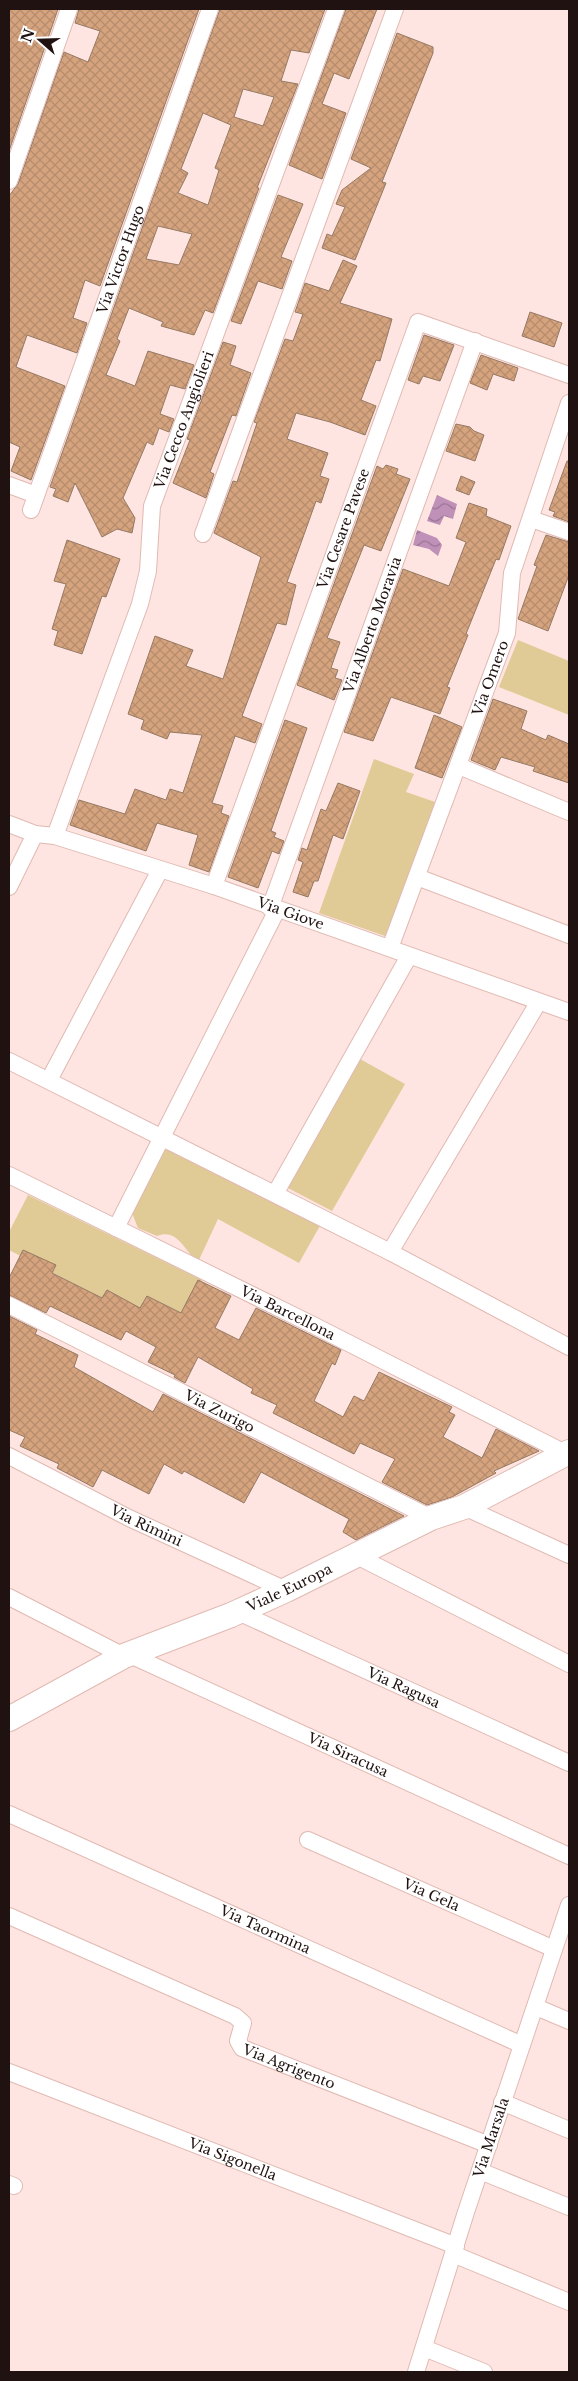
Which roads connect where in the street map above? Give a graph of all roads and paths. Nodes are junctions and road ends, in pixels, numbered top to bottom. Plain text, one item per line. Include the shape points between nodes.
1 (69, 9) edge
2 (210, 9) edge
3 (336, 9) edge
4 (395, 9) edge
5 (9, 180) edge
6 (474, 341) junction
7 (569, 375) edge
8 (569, 403) edge
9 (9, 485) edge
10 (531, 519) junction
11 (569, 532) edge
12 (204, 534) dead end
13 (459, 766) junction
14 (569, 812) edge
15 (9, 824) edge
16 (9, 834) edge
17 (35, 834) junction
18 (54, 836) junction
19 (160, 870) junction
20 (417, 877) junction
21 (214, 886) junction
22 (9, 887) edge
23 (274, 909) junction
24 (569, 935) edge
25 (390, 948) junction
26 (409, 956) junction
27 (538, 1003) junction
28 (569, 1012) edge
29 (9, 1060) edge
30 (49, 1080) junction
31 (163, 1137) junction
32 (9, 1175) edge
33 (276, 1194) junction
34 (116, 1228) junction
35 (390, 1252) junction
36 (9, 1305) edge
37 (569, 1347) edge
38 (568, 1453) edge
39 (9, 1456) edge
40 (464, 1506) junction
41 (430, 1518) junction
42 (569, 1554) edge
43 (357, 1556) junction
44 (286, 1590) junction
45 (9, 1596) edge
46 (238, 1612) junction
47 (126, 1655) junction
48 (569, 1664) edge
49 (9, 1719) edge
50 (569, 1762) edge
51 (9, 1814) edge
52 (308, 1840) dead end
53 (569, 1856) edge
54 (569, 1905) edge
55 (9, 1916) edge
56 (560, 1948) edge
57 (536, 2007) junction
58 (569, 2021) edge
59 (522, 2045) junction
60 (9, 2072) edge
61 (502, 2102) junction
62 (569, 2130) edge
63 (488, 2145) junction
64 (480, 2171) junction
65 (569, 2206) edge
66 (455, 2250) junction
67 (569, 2302) edge
68 (424, 2348) junction
69 (416, 2372) edge
70 (484, 2372) edge

1 - 5 street
2 - 9 street, Via Victor Hugo via 34,503
3 - 18 street, Via Cecco Angiolieri via 152,506 148,571 140,604
4 - 12 street
6 - 7 street, Via Cesare Pavese
6 - 21 street, Via Cesare Pavese via 418,322
6 - 23 street, Via Alberto Moravia
8 - 10 street, Via Omero
10 - 11 street
10 - 13 street, Via Omero via 512,573 507,633
13 - 14 street
13 - 20 street, Via Omero
15 - 17 street, Via Giove
16 - 17 street
17 - 18 street, Via Giove
17 - 22 street
18 - 19 street, Via Giove
19 - 21 street, Via Giove
19 - 30 street
20 - 24 street
20 - 25 street, Via Omero
21 - 23 street, Via Giove
23 - 25 street, Via Giove
23 - 31 street, Via Alberto Moravia
25 - 26 street, Via Giove
26 - 27 street, Via Giove
26 - 33 street
27 - 28 street, Via Giove
27 - 35 street
29 - 30 street
30 - 31 street
31 - 33 street
31 - 34 street, Via Alberto Moravia
32 - 34 street, Via Barcellona
33 - 35 street
34 - 38 street, Via Barcellona
35 - 37 street
36 - 41 street, Via Zurigo
38 - 40 street, Viale Europa
39 - 44 street, Via Rimini via 129,1518
40 - 41 street, Viale Europa
40 - 42 street
41 - 43 street, Viale Europa
43 - 44 street, Viale Europa
43 - 48 street
44 - 46 street, Viale Europa
45 - 47 street, Via Siracusa
46 - 47 street, Viale Europa
46 - 50 street, Via Ragusa
47 - 49 street, Viale Europa
47 - 53 street, Via Siracusa
51 - 59 street, Via Taormina
52 - 56 street, Via Gela
54 - 56 street, Via Marsala
55 - 63 street, Via Agrigento via 235,2016 243,2023 238,2041 242,2048
56 - 57 street, Via Marsala
57 - 58 street
57 - 59 street, Via Marsala
59 - 61 street, Via Marsala
60 - 66 street, Via Sigonella
61 - 62 street
61 - 63 street, Via Marsala
63 - 64 street, Via Marsala
64 - 65 street
64 - 66 street, Via Marsala
66 - 67 street, Via Sigonella
66 - 68 street, Via Marsala
68 - 69 street, Via Marsala
68 - 70 street

